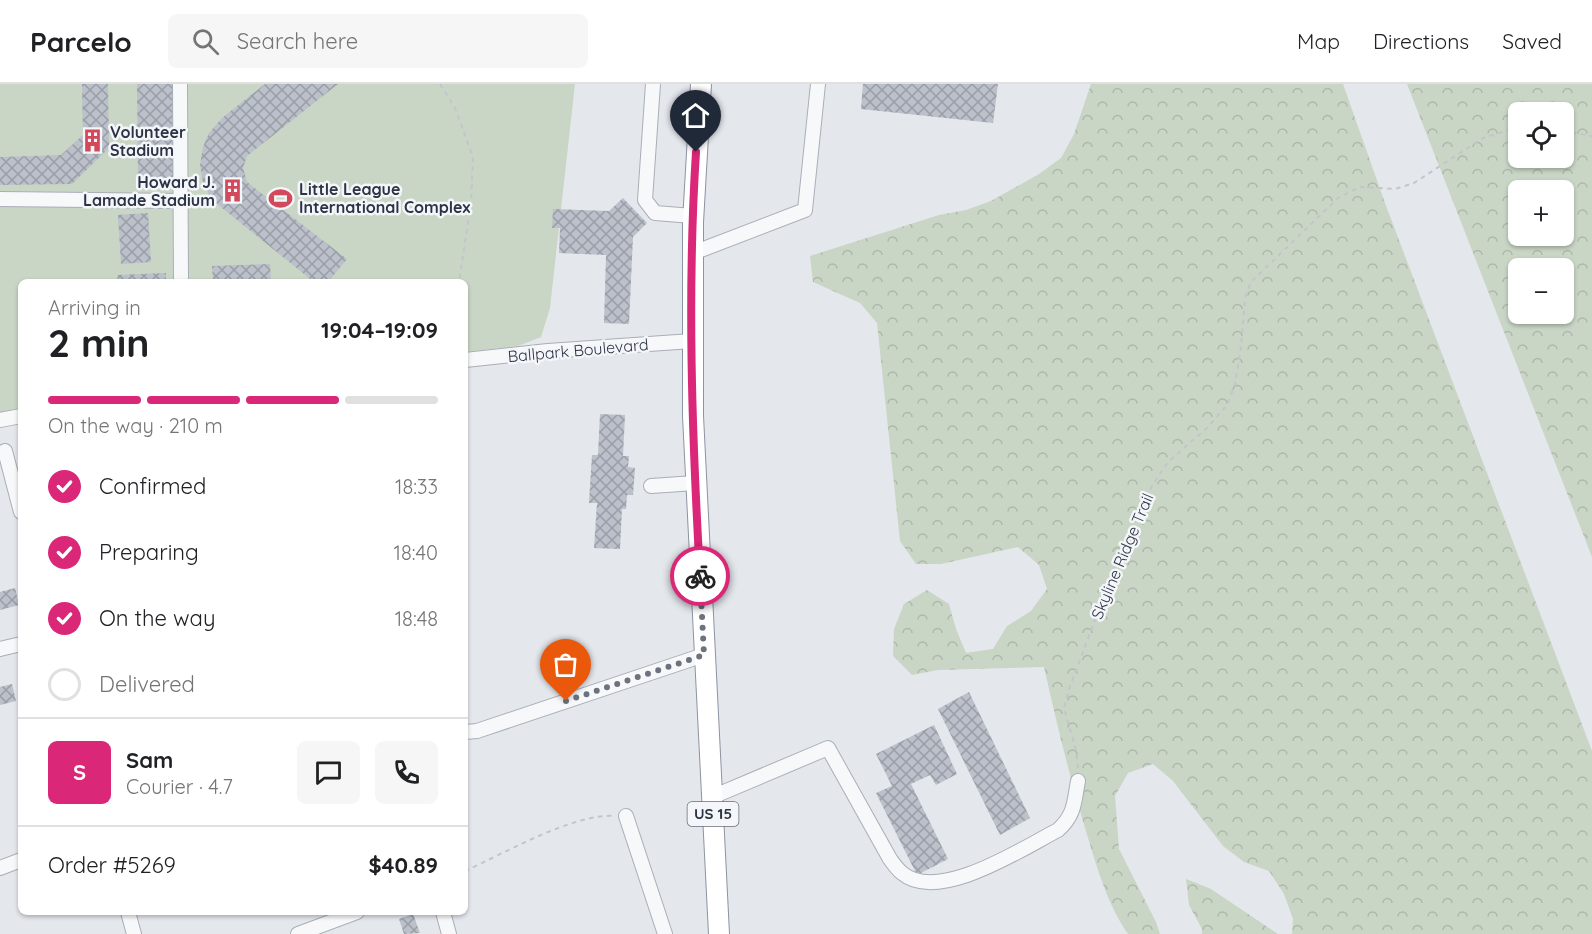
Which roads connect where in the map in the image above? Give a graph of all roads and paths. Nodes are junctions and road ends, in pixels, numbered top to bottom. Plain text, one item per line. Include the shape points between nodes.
1 (180, 84) edge
2 (440, 84) edge
3 (653, 84) edge
4 (701, 84) edge
5 (818, 84) edge
6 (1508, 130) edge
7 (1574, 133) edge
8 (1592, 136) edge
9 (0, 200) edge
10 (180, 201) junction
11 (693, 216) junction
12 (693, 253) junction
13 (181, 279) edge
14 (459, 279) edge
15 (692, 341) junction
16 (468, 360) edge
17 (18, 417) edge
18 (0, 420) edge
19 (5, 451) dead end
20 (695, 483) junction
21 (651, 486) dead end
22 (18, 501) edge
23 (18, 645) edge
24 (0, 650) edge
25 (704, 655) junction
26 (468, 732) edge
27 (1078, 781) joint
28 (712, 797) junction
29 (626, 816) joint
30 (18, 861) edge
31 (0, 868) edge
32 (468, 871) edge
33 (129, 915) edge
34 (349, 915) edge
35 (444, 915) edge
36 (134, 934) edge
37 (298, 934) edge
38 (448, 934) edge
39 (665, 934) edge
40 (719, 934) edge

1 - 10 street
2 - 14 path via 455,108 473,157 471,203
3 - 11 street via 645,200 655,213
4 - 11 highway, US 15
5 - 12 street via 805,210
6 - 27 path, Skyline Ridge Trail via 1483,138 1414,183 1395,189 1360,187 1338,198 1251,282 1245,298 1235,384 1227,405 1168,462 1152,486 1122,548 1069,689 1064,708 1076,750
7 - 8 path
9 - 10 street
10 - 13 street
11 - 12 highway, US 15
12 - 15 highway, US 15
15 - 16 street, Ballpark Boulevard
15 - 20 highway, US 15
17 - 18 street
19 - 22 street
20 - 21 street
20 - 25 highway, US 15
23 - 24 street
25 - 26 street
25 - 28 highway, US 15
27 - 28 street via 1073,810 1058,830 974,873 929,883 902,874 890,858 828,748
28 - 40 highway, US 15
29 - 32 path via 607,815 561,827
29 - 39 street
30 - 31 street
33 - 36 street
34 - 37 street
35 - 38 street

